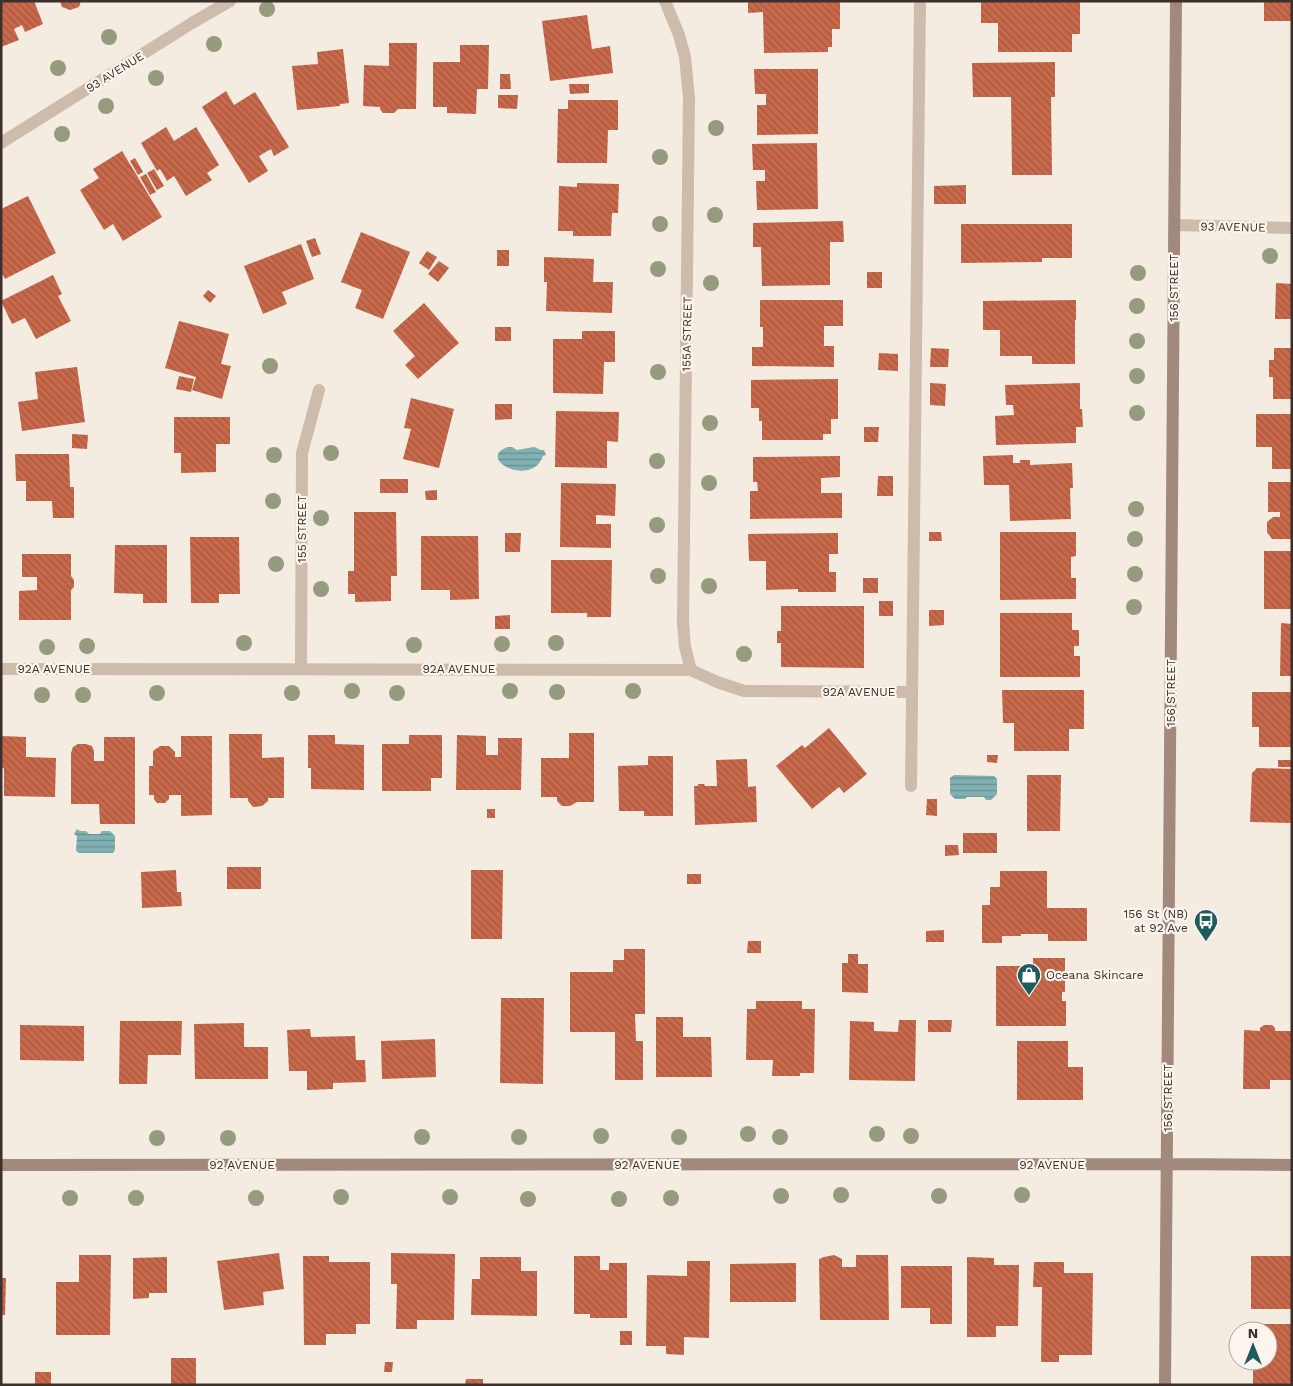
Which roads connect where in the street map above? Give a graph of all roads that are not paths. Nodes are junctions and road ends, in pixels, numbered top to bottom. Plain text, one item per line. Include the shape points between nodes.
1 (230, 1) edge
2 (665, 1) edge
3 (920, 1) edge
4 (1176, 1) edge
5 (1, 143) edge
6 (1174, 225) junction
7 (1292, 228) edge
8 (319, 390) dead end
9 (1, 669) edge
10 (301, 669) junction
11 (691, 670) junction
12 (912, 692) junction
13 (911, 786) dead end
14 (1167, 1164) junction
15 (1, 1165) edge
16 (1292, 1165) edge
17 (1165, 1385) edge

1 - 5 street, 93 AVENUE
2 - 11 street, 155A STREET via 685,57 690,98 683,622
3 - 12 street
4 - 6 main road, 156 STREET
6 - 7 street, 93 AVENUE
6 - 14 main road, 156 STREET
8 - 10 street, 155 STREET via 302,453
9 - 10 street, 92A AVENUE
10 - 11 street, 92A AVENUE
11 - 12 street, 92A AVENUE via 744,692
12 - 13 street
14 - 15 main road, 92 AVENUE
14 - 16 main road, 92 AVENUE
14 - 17 main road, 156 STREET

